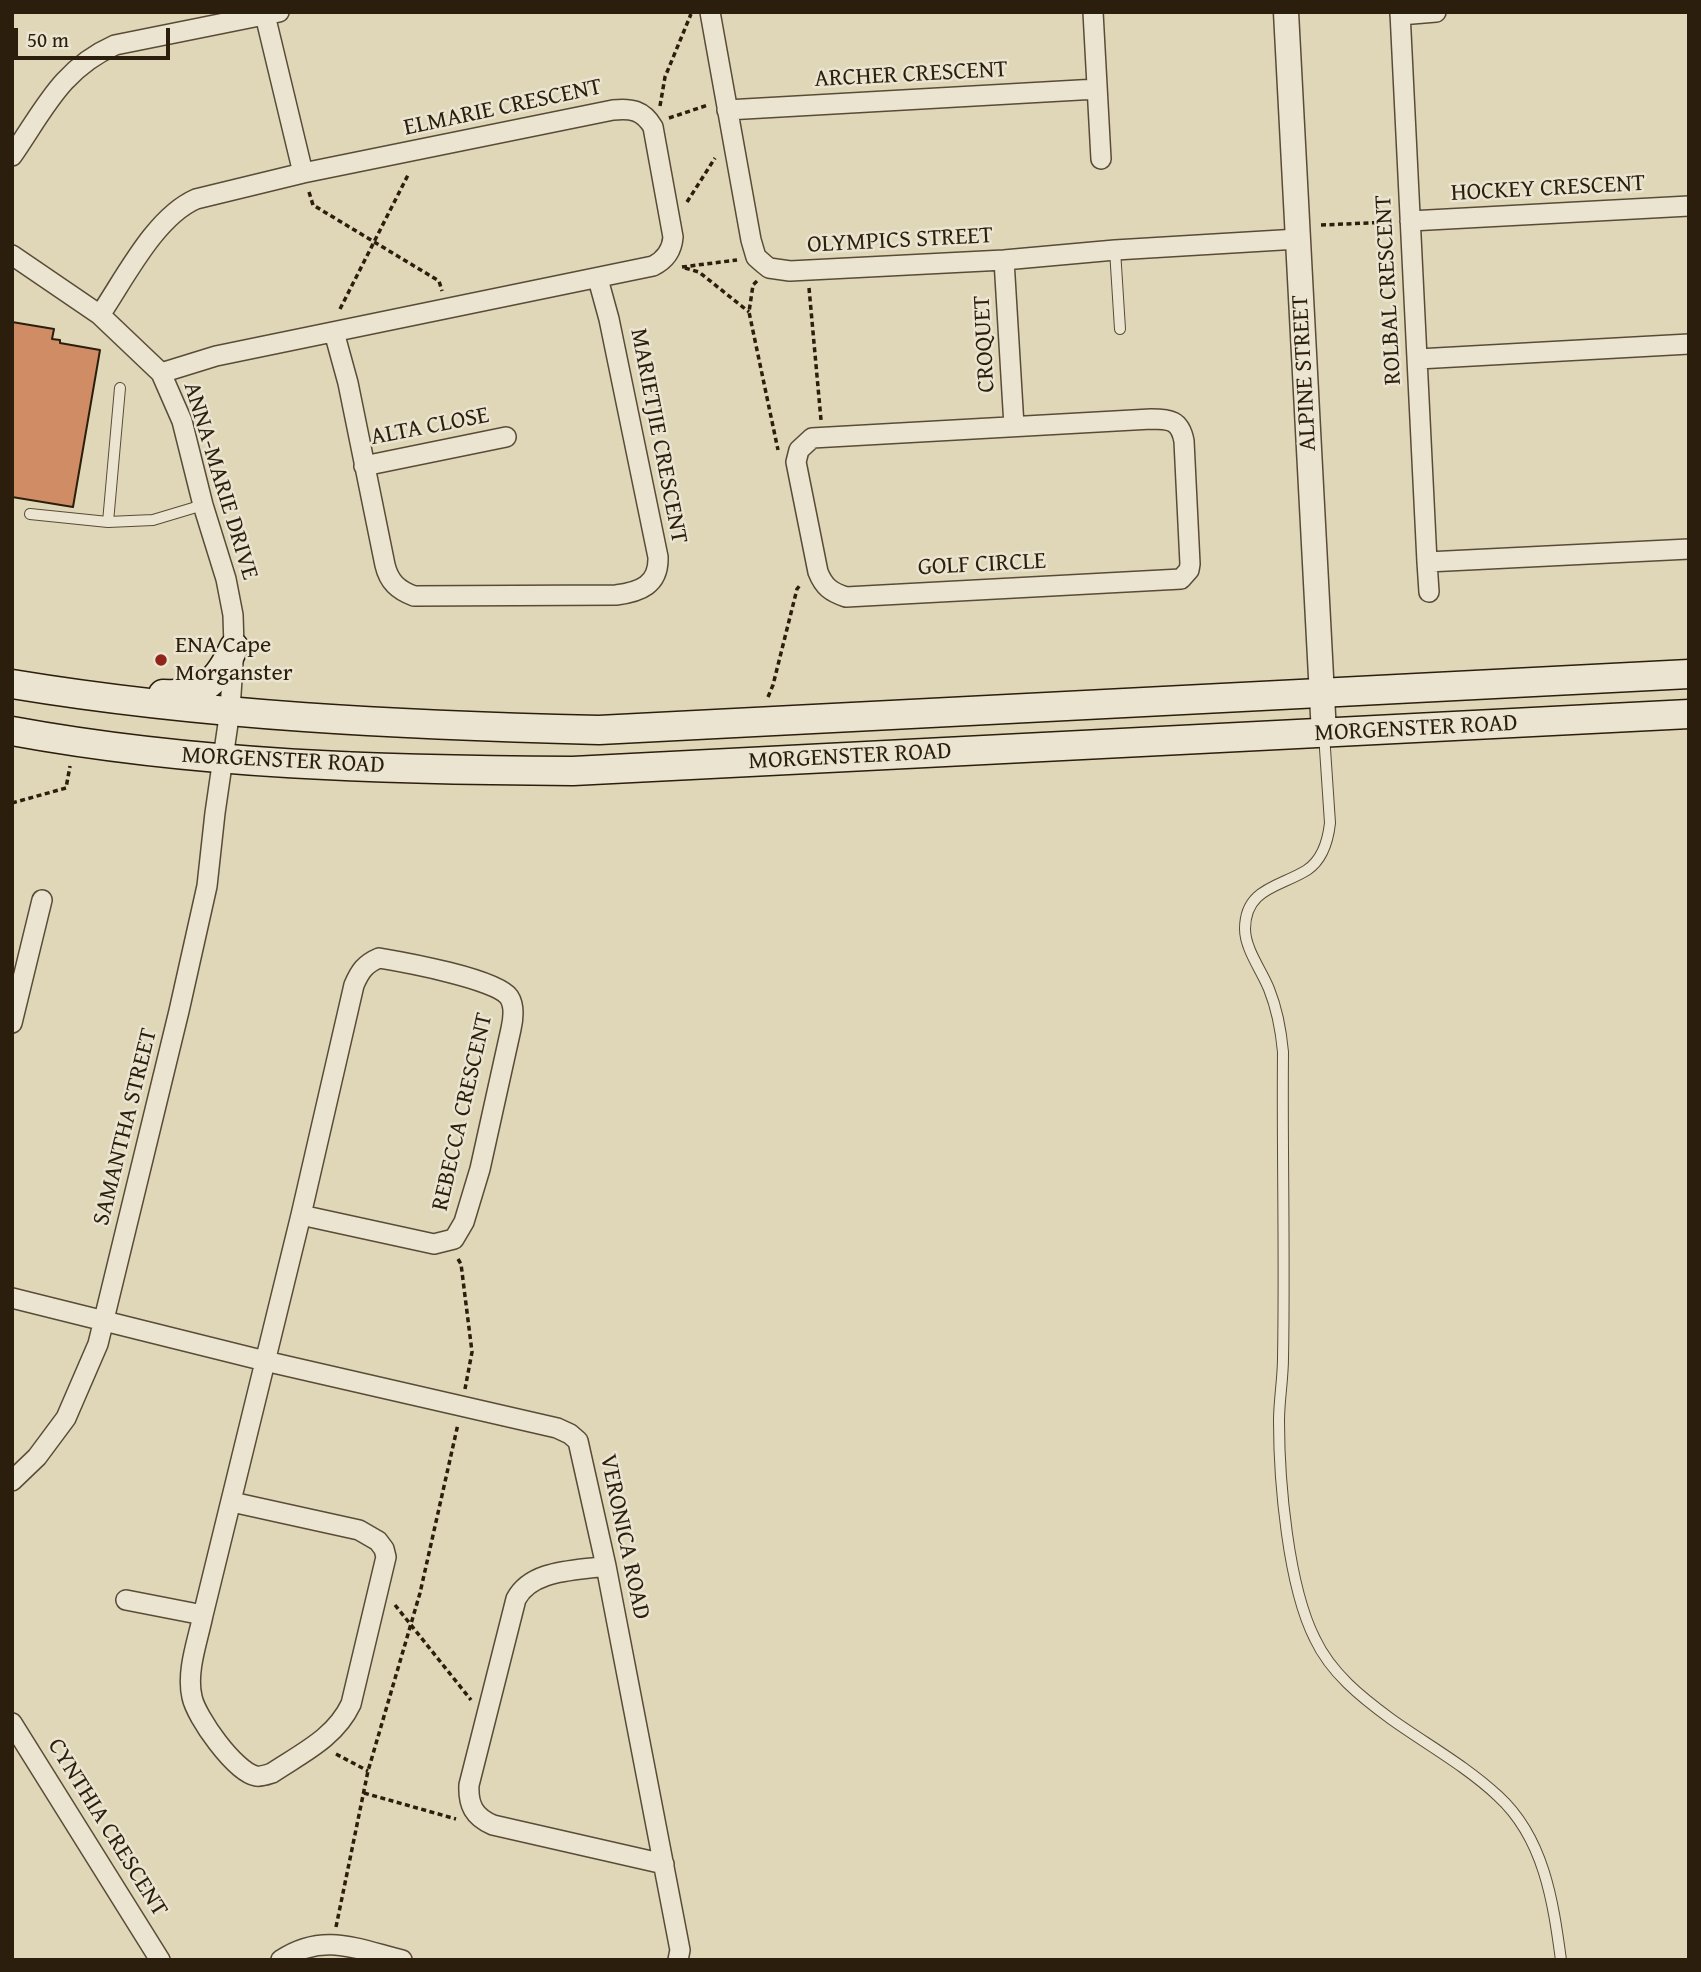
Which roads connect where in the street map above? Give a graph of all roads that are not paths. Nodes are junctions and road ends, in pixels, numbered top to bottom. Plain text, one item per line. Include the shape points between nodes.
1 (709, 12) edge
2 (1093, 12) edge
3 (1286, 12) edge
4 (1436, 12) edge
5 (272, 14) edge
6 (1400, 14) edge
7 (1097, 89) junction
8 (727, 110) junction
9 (12, 156) edge
10 (1101, 159) dead end
11 (303, 173) junction
12 (1689, 206) edge
13 (1406, 221) junction
14 (1298, 239) junction
15 (1115, 250) junction
16 (12, 255) edge
17 (1004, 260) junction
18 (598, 279) junction
19 (100, 315) junction
20 (1120, 329) dead end
21 (338, 331) junction
22 (1689, 344) edge
23 (1418, 359) junction
24 (161, 373) junction
25 (120, 388) dead end
26 (1014, 426) junction
27 (506, 437) dead end
28 (364, 466) junction
29 (203, 505) junction
30 (30, 514) dead end
31 (108, 522) junction
32 (1689, 549) edge
33 (1427, 562) junction
34 (1429, 592) dead end
35 (234, 647) junction
36 (1689, 674) edge
37 (12, 684) edge
38 (1322, 694) junction
39 (94, 697) junction
40 (230, 710) junction
41 (1689, 714) edge
42 (12, 731) edge
43 (1324, 734) junction
44 (223, 760) junction
45 (42, 900) dead end
46 (17, 981) edge
47 (12, 1023) edge
48 (302, 1215) junction
49 (12, 1298) edge
50 (103, 1322) junction
51 (265, 1361) junction
52 (12, 1481) edge
53 (232, 1502) junction
54 (606, 1566) junction
55 (126, 1600) dead end
56 (203, 1615) junction
57 (12, 1723) edge
58 (664, 1864) junction
59 (160, 1960) edge
60 (281, 1960) edge
61 (402, 1960) edge
62 (678, 1960) edge
63 (1561, 1960) edge

1 - 8 street
2 - 7 street
3 - 14 street, ALPINE STREET
4 - 6 street, ROLBAL CRESCENT
5 - 9 street via 104,50 68,75
5 - 11 street
6 - 13 street, ROLBAL CRESCENT
7 - 8 street, ARCHER CRESCENT
7 - 10 street
8 - 17 street, OLYMPICS STREET via 746,216 763,262 807,271
11 - 18 street, ELMARIE CRESCENT via 612,110 638,111 654,133 673,231 670,249 659,263
11 - 19 street, ELMARIE CRESCENT via 183,205 159,227
12 - 13 street, HOCKEY CRESCENT
13 - 23 street, ROLBAL CRESCENT
14 - 15 street, OLYMPICS STREET
14 - 38 street, ALPINE STREET
15 - 17 street, OLYMPICS STREET
15 - 20 lane
16 - 19 street, ANNA-MARIE DRIVE
17 - 26 street, CROQUET
18 - 21 street
18 - 28 street, MARIETJIE CRESCENT via 658,557 656,574 644,589 616,595 414,597 394,585 387,574
19 - 24 street, ANNA-MARIE DRIVE
21 - 24 street via 216,356
21 - 28 street, MARIETJIE CRESCENT
22 - 23 street
23 - 33 street, ROLBAL CRESCENT
24 - 29 street, ANNA-MARIE DRIVE via 179,414
25 - 31 lane
26 - 26 street, GOLF CIRCLE via 823,436 807,441 797,456 796,468 825,587 846,597 1175,580 1186,575 1190,564 1186,456 1177,423 1151,419
27 - 28 street, ALTA CLOSE
29 - 31 lane via 153,520
29 - 35 street, ANNA-MARIE DRIVE via 230,600
30 - 31 lane
32 - 33 street
33 - 34 street, ROLBAL CRESCENT
35 - 39 main road via 215,680 194,690 178,695 112,692
35 - 40 street, ANNA-MARIE DRIVE
36 - 38 main road, MORGENSTER ROAD
37 - 39 main road, MORGENSTER ROAD
38 - 40 main road, MORGENSTER ROAD via 598,730 431,725
38 - 43 street, ALPINE STREET
39 - 40 main road, MORGENSTER ROAD
40 - 44 street, SAMANTHA STREET
41 - 43 main road, MORGENSTER ROAD
42 - 44 main road, MORGENSTER ROAD
43 - 44 main road, MORGENSTER ROAD via 573,771
43 - 63 lane via 1330,823 1324,849 1307,870 1255,899 1245,933 1276,1009 1283,1052 1279,1421 1292,1563 1314,1638 1348,1685 1499,1796 1527,1832 1549,1887
44 - 50 street, SAMANTHA STREET via 207,886
45 - 46 street
46 - 47 street
48 - 48 street, REBECCA CRESCENT via 354,985 368,963 379,957 474,979 510,998 511,1030 480,1169 454,1239 427,1242
48 - 51 street, REBECCA CRESCENT
49 - 50 street, VERONICA ROAD
50 - 51 street, VERONICA ROAD
50 - 52 street, SAMANTHA STREET via 94,1356 66,1418
51 - 53 street, REBECCA CRESCENT
51 - 54 street, VERONICA ROAD via 557,1428 578,1441
53 - 56 street, REBECCA CRESCENT
53 - 56 street, REBECCA CRESCENT via 359,1530 384,1549 380,1587 343,1721 272,1773 257,1777 241,1769 222,1748 192,1697 190,1676
54 - 58 street, VERONICA ROAD
54 - 58 street via 541,1577 522,1587 469,1785 469,1801 481,1820 493,1825
55 - 56 street
57 - 59 street, CYNTHIA CRESCENT
58 - 62 street, VERONICA ROAD
60 - 61 street via 309,1945 333,1944

